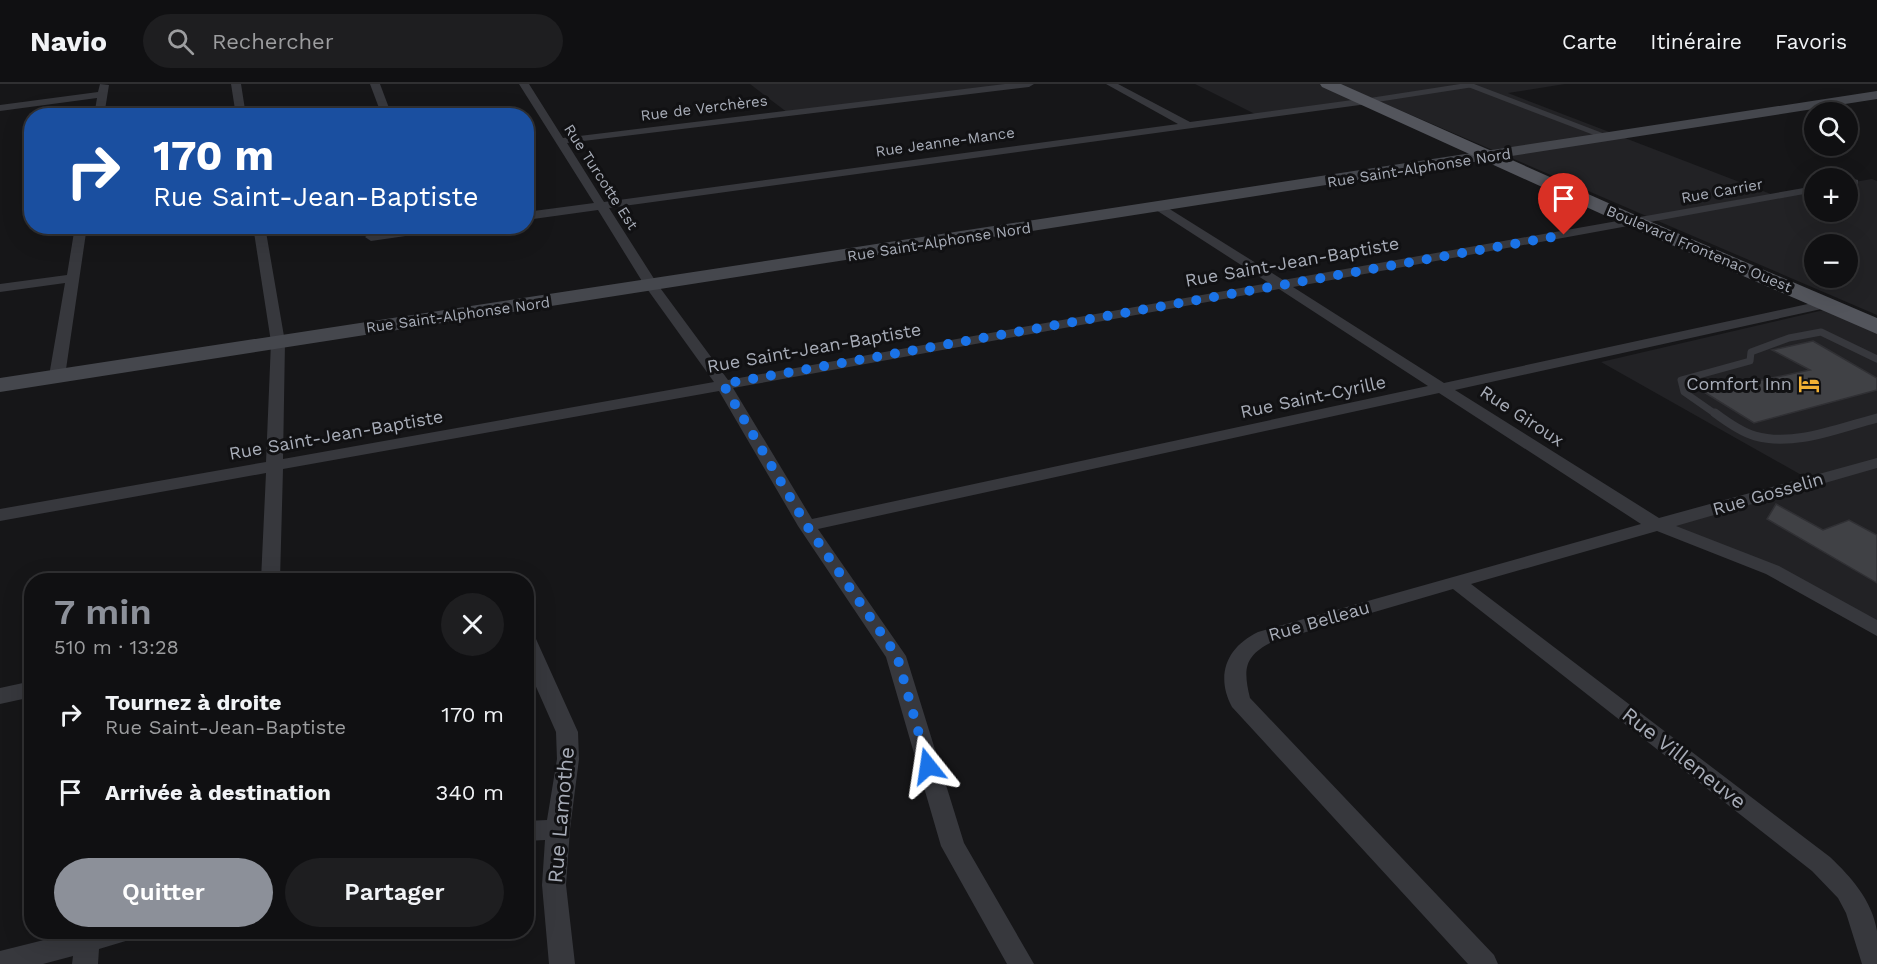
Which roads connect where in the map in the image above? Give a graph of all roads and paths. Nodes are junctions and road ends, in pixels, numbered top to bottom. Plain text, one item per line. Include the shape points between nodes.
1 (236, 84) edge
2 (375, 84) edge
3 (527, 84) edge
4 (1029, 84) edge
5 (1111, 84) edge
6 (1328, 84) edge
7 (1468, 85) edge
8 (103, 89) edge
9 (1877, 96) edge
10 (1367, 101) junction
11 (0, 108) edge
12 (100, 108) edge
13 (240, 108) edge
14 (384, 108) edge
15 (1188, 126) junction
16 (1608, 138) junction
17 (561, 141) junction
18 (1488, 157) junction
19 (1804, 191) edge
20 (603, 205) junction
21 (1160, 207) junction
22 (534, 215) edge
23 (1635, 222) junction
24 (80, 234) edge
25 (260, 234) edge
26 (391, 234) edge
27 (371, 237) dead end
28 (73, 278) junction
29 (1281, 284) junction
30 (652, 286) junction
31 (0, 288) edge
32 (1827, 304) junction
33 (1877, 327) edge
34 (278, 342) junction
35 (1877, 359) edge
36 (57, 376) junction
37 (723, 384) junction
38 (0, 385) edge
39 (1444, 388) junction
40 (1877, 418) edge
41 (1877, 463) edge
42 (274, 466) junction
43 (0, 515) edge
44 (807, 526) junction
45 (1659, 526) junction
46 (271, 573) edge
47 (1456, 582) junction
48 (1877, 629) edge
49 (534, 657) edge
50 (24, 690) edge
51 (0, 696) edge
52 (558, 829) junction
53 (534, 830) edge
54 (108, 939) edge
55 (86, 952) edge
56 (0, 963) edge
57 (562, 964) edge
58 (1021, 964) edge
59 (1485, 964) edge
60 (1875, 964) edge

1 - 13 street
2 - 14 street
3 - 17 street, Rue Turcotte Est
4 - 17 street, Rue de Verchères
5 - 15 street
6 - 10 main road, Boulevard Frontenac Ouest
7 - 10 lane
7 - 16 lane
8 - 11 street
8 - 12 street
9 - 16 main road, Rue Saint-Alphonse Nord
10 - 15 street, Rue Jeanne-Mance
10 - 18 main road, Boulevard Frontenac Ouest
15 - 20 street, Rue Jeanne-Mance
16 - 18 main road, Rue Saint-Alphonse Nord
17 - 20 street, Rue Turcotte Est
18 - 21 main road, Rue Saint-Alphonse Nord
18 - 23 main road, Boulevard Frontenac Ouest
19 - 23 street, Rue Carrier
20 - 22 street, Rue Jeanne-Mance
20 - 30 street, Rue Turcotte Est
21 - 29 street, Rue Giroux
21 - 30 main road, Rue Saint-Alphonse Nord
23 - 29 street, Rue Saint-Jean-Baptiste
23 - 32 main road, Boulevard Frontenac Ouest
24 - 28 street
25 - 34 street
26 - 27 street
28 - 31 street
28 - 36 street
29 - 37 street, Rue Saint-Jean-Baptiste
29 - 39 street, Rue Giroux
30 - 34 main road, Rue Saint-Alphonse Nord
30 - 37 street, Rue Turcotte Est
32 - 33 main road, Boulevard Frontenac Ouest
32 - 39 street, Rue Saint-Cyrille
34 - 36 main road, Rue Saint-Alphonse Nord
34 - 42 street
35 - 40 lane via 1821,332 1789,338 1751,352 1750,361 1681,380 1684,392 1754,436 1778,439 1810,435
36 - 38 main road, Rue Saint-Alphonse Nord
37 - 42 street, Rue Saint-Jean-Baptiste
37 - 44 street, Rue Turcotte Est
39 - 44 street, Rue Saint-Cyrille
39 - 45 street, Rue Giroux
41 - 45 street, Rue Gosselin
42 - 43 street, Rue Saint-Jean-Baptiste
42 - 46 street
44 - 58 street, Rue Turcotte Est via 897,656 953,846
45 - 47 street, Rue Belleau
45 - 48 street, Rue Giroux via 1785,576
47 - 59 street, Rue Belleau via 1257,639 1241,652 1234,667 1234,680 1240,700
47 - 60 street, Rue Villeneuve via 1821,864 1847,890
49 - 52 street, Rue Lamothe via 567,732 568,759
50 - 51 street
52 - 53 street
52 - 57 street, Rue Lamothe via 554,885
54 - 55 street
55 - 56 street

